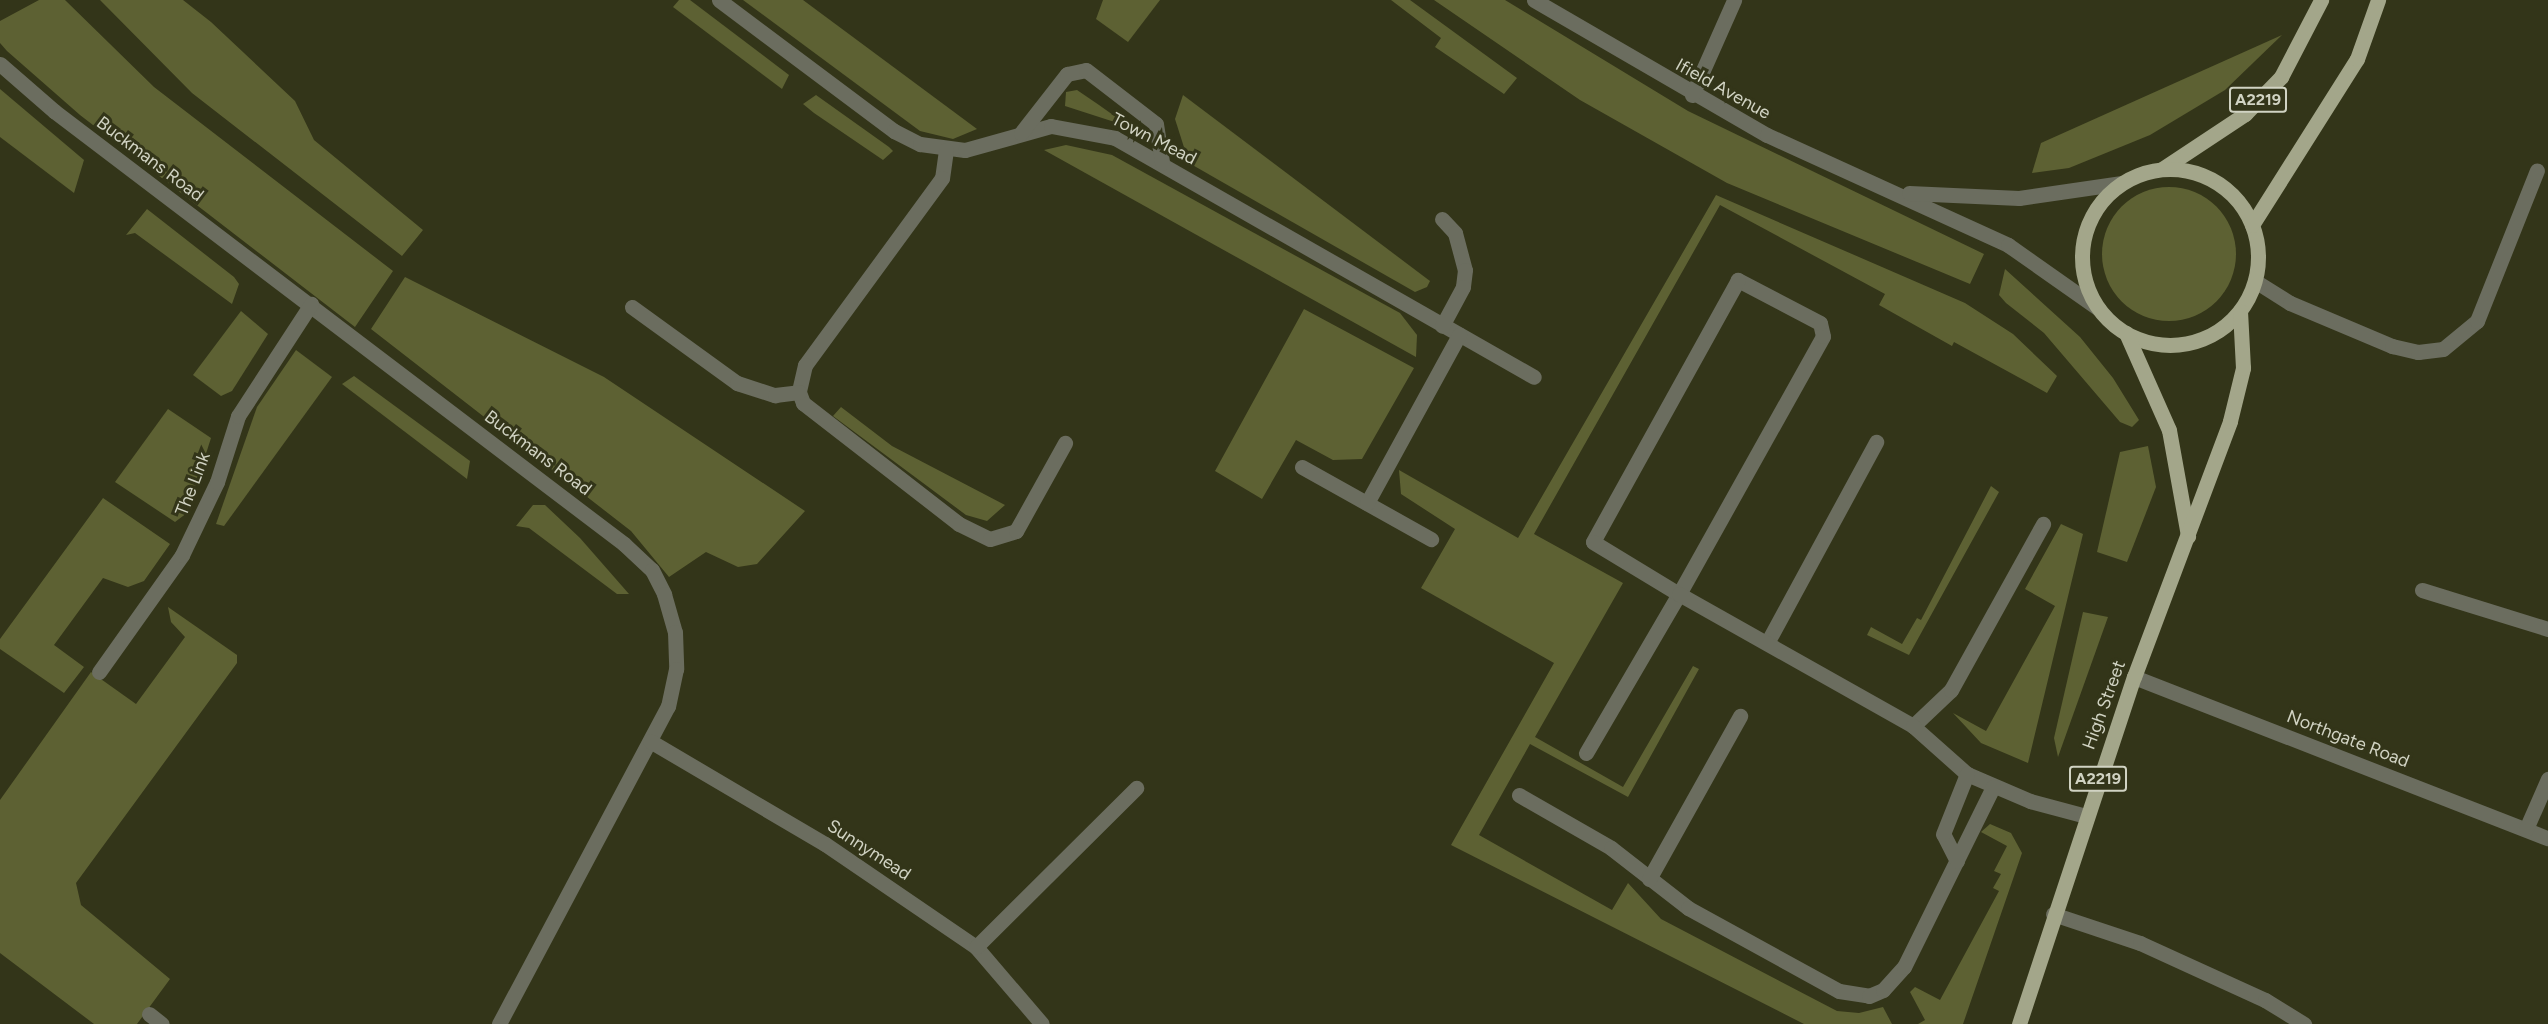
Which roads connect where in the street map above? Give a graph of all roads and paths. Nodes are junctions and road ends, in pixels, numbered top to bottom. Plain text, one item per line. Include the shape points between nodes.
1 (719, 0) edge
2 (1534, 0) edge
3 (1734, 0) edge
4 (2321, 0) edge
5 (2378, 0) edge
6 (0, 64) edge
7 (1692, 95) junction
8 (1022, 133) junction
9 (946, 150) junction
10 (1162, 162) junction
11 (2162, 169) junction
12 (2536, 170) dead end
13 (2122, 183) junction
14 (1904, 193) junction
15 (1442, 219) dead end
16 (2253, 225) junction
17 (2255, 281) junction
18 (311, 304) junction
19 (632, 307) dead end
20 (2099, 309) junction
21 (2240, 311) junction
22 (1442, 326) junction
23 (2126, 333) junction
24 (1459, 335) junction
25 (1534, 377) dead end
26 (799, 392) junction
27 (1876, 442) dead end
28 (1065, 443) dead end
29 (1302, 467) dead end
30 (1367, 503) junction
31 (2043, 524) dead end
32 (1431, 539) dead end
33 (2188, 539) junction
34 (2422, 590) dead end
35 (1678, 594) junction
36 (2548, 629) edge
37 (1767, 643) junction
38 (99, 672) dead end
39 (2134, 677) junction
40 (1740, 716) dead end
41 (1914, 726) junction
42 (650, 741) junction
43 (1586, 753) dead end
44 (1967, 774) junction
45 (2548, 779) edge
46 (1993, 787) junction
47 (1136, 788) dead end
48 (1519, 795) dead end
49 (2086, 816) junction
50 (2526, 829) junction
51 (2548, 838) edge
52 (1957, 861) junction
53 (1649, 879) junction
54 (2053, 914) junction
55 (976, 947) junction
56 (149, 1014) dead end
57 (162, 1024) edge
58 (499, 1024) edge
59 (1041, 1024) edge
60 (2019, 1024) edge
61 (2304, 1024) edge

1 - 9 street via 894,131
2 - 7 street, Ifield Avenue
3 - 7 street
4 - 11 main road, A2219 via 2281,77 2245,114
5 - 16 main road via 2357,58
6 - 18 street, Buckmans Road via 54,111
7 - 14 street, Ifield Avenue via 1767,135
8 - 9 street, Town Mead
8 - 10 street, Town Mead via 1052,126 1085,129
8 - 10 street via 1067,74 1086,70 1155,123
9 - 26 street via 942,178 805,365
10 - 22 street, Town Mead
11 - 13 main road, A2219
11 - 16 main road, A2219 via 2195,173 2226,188
12 - 17 street via 2476,321 2443,349 2418,352 2392,346 2290,303
13 - 14 street, Ifield Avenue via 2019,198
13 - 20 main road, A2219 via 2091,218 2084,241 2088,288
14 - 20 street, Ifield Avenue via 2008,245
15 - 22 street via 1455,233 1465,270 1463,287
16 - 17 main road, A2219 via 2258,253
17 - 21 main road, A2219
18 - 38 street, The Link via 238,416 217,482 182,555
18 - 42 street, Buckmans Road via 652,570 675,632 676,669 668,706
19 - 26 street via 737,383 775,395
20 - 23 main road, A2219
21 - 23 main road, A2219 via 2199,340 2149,342
21 - 33 main road, High Street / A2219 via 2243,368
22 - 24 street, Town Mead
23 - 33 main road, A2219 via 2169,430
24 - 25 street, Town Mead
24 - 30 street
26 - 28 street via 811,412 959,524 990,539 1016,531
27 - 37 street
29 - 30 street
30 - 32 street
31 - 41 street via 1951,690
33 - 39 main road, High Street / A2219
34 - 36 street
35 - 35 street via 1823,336 1820,323 1738,280 1594,534 1599,547
35 - 37 street
35 - 43 street
37 - 41 street
39 - 49 main road, High Street / A2219
39 - 50 street, Northgate Road
40 - 53 street
41 - 44 street
42 - 55 street, Sunnymead via 825,844
42 - 58 street, Buckmans Road
44 - 46 street
44 - 52 street via 1943,834
45 - 50 street
46 - 49 street
46 - 52 street
47 - 55 street
48 - 53 street via 1611,848
49 - 54 main road, High Street / A2219
50 - 51 street, Northgate Road
52 - 53 street via 1904,967 1883,990 1869,996 1839,991 1688,908
54 - 60 main road, High Street / A2219
54 - 61 street via 2140,943 2265,1000
55 - 59 street, Sunnymead
56 - 57 street

